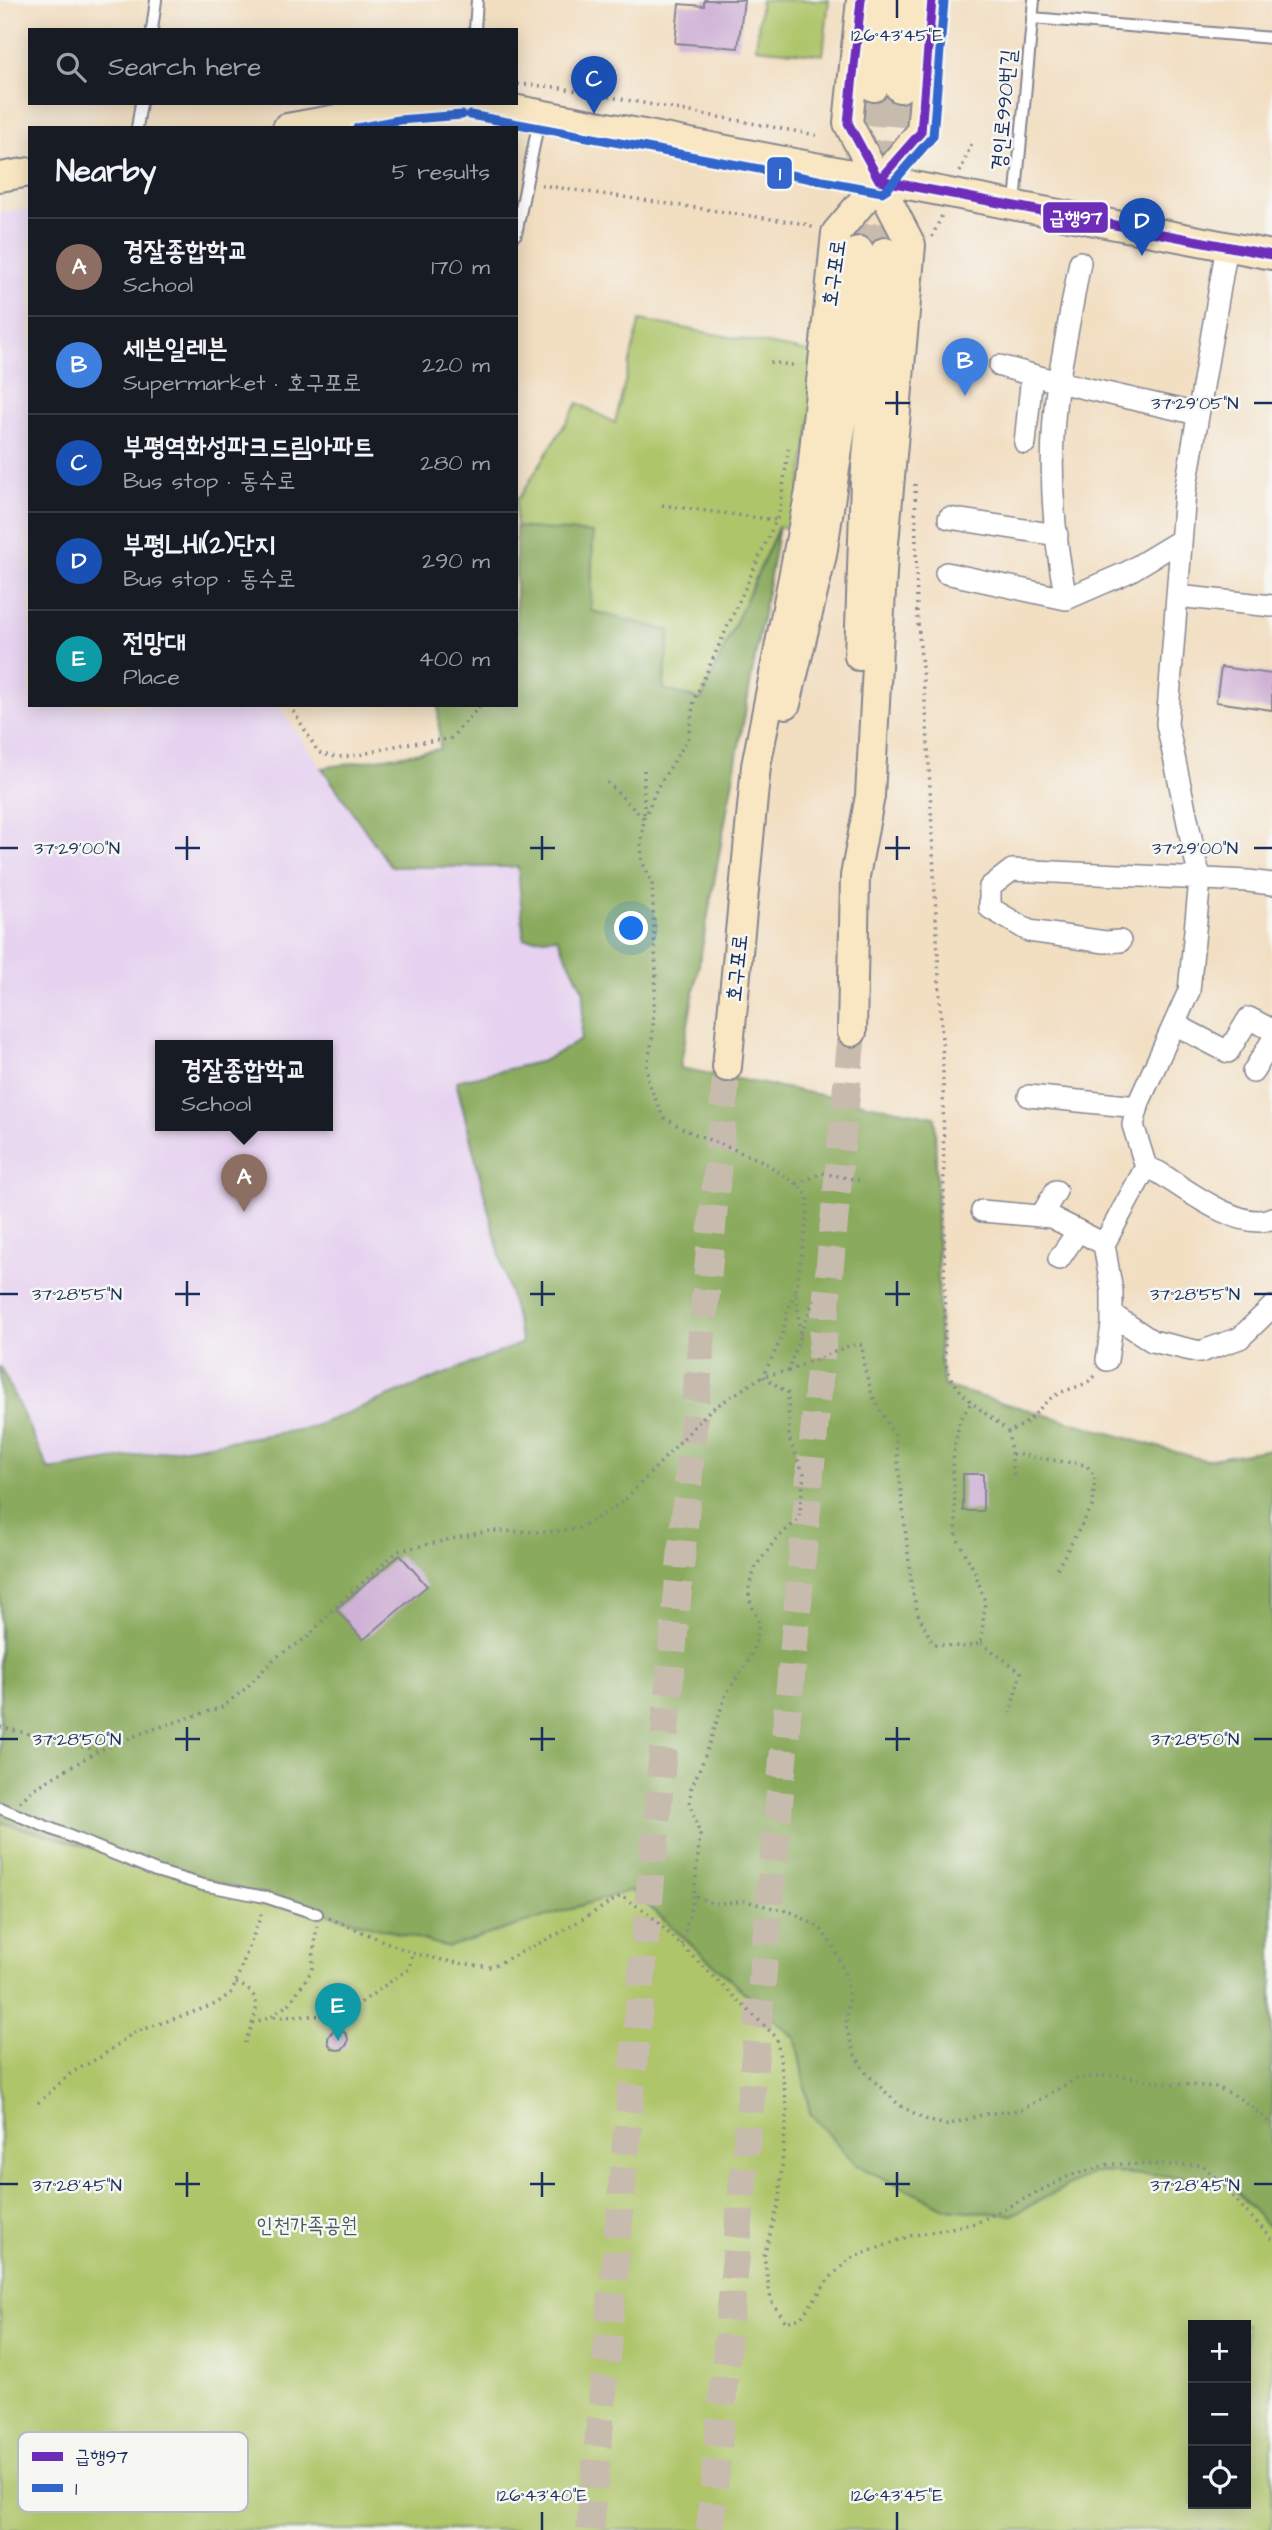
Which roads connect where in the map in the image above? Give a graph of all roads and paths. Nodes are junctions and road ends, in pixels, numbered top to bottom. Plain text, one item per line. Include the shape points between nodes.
1 (156, 0) edge
2 (477, 0) edge
3 (861, 0) edge
4 (881, 0) edge
5 (908, 0) edge
6 (932, 0) edge
7 (1034, 0) edge
8 (1032, 18) junction
9 (152, 28) edge
10 (475, 28) edge
11 (1272, 38) edge
12 (518, 84) edge
13 (141, 105) edge
14 (435, 105) edge
15 (483, 105) edge
16 (540, 115) junction
17 (323, 125) edge
18 (137, 126) edge
19 (816, 135) dead end
20 (972, 142) dead end
21 (28, 172) edge
22 (0, 177) edge
23 (958, 177) dead end
24 (879, 180) junction
25 (527, 183) junction
26 (1014, 206) junction
27 (943, 211) dead end
28 (518, 225) edge
29 (822, 231) dead end
30 (929, 246) dead end
31 (1227, 246) junction
32 (1272, 255) edge
33 (1080, 262) dead end
34 (770, 362) dead end
35 (800, 366) dead end
36 (1000, 366) dead end
37 (1032, 375) junction
38 (1058, 382) junction
39 (1198, 414) junction
40 (1026, 443) dead end
41 (915, 474) dead end
42 (662, 505) dead end
43 (948, 518) dead end
44 (1057, 535) junction
45 (1181, 540) junction
46 (946, 573) dead end
47 (1177, 596) junction
48 (1066, 599) junction
49 (1272, 606) edge
50 (291, 707) edge
51 (479, 707) edge
52 (644, 770) dead end
53 (607, 782) dead end
54 (644, 818) junction
55 (747, 869) junction
56 (855, 876) junction
57 (1200, 880) junction
58 (1272, 884) edge
59 (1120, 941) dead end
60 (1174, 1024) junction
61 (1272, 1030) edge
62 (852, 1032) tunnel mouth
63 (1272, 1041) edge
64 (727, 1067) tunnel mouth
65 (1253, 1072) dead end
66 (1029, 1096) dead end
67 (1138, 1107) junction
68 (1146, 1167) junction
69 (864, 1181) dead end
70 (797, 1184) junction
71 (1056, 1191) dead end
72 (982, 1211) dead end
73 (1041, 1216) junction
74 (1272, 1218) edge
75 (1078, 1231) junction
76 (1104, 1244) junction
77 (1059, 1259) dead end
78 (796, 1290) junction
79 (814, 1300) dead end
80 (1272, 1307) edge
81 (1113, 1315) junction
82 (800, 1336) junction
83 (1107, 1360) joint
84 (788, 1371) junction
85 (763, 1376) junction
86 (972, 1401) junction
87 (1008, 1431) junction
88 (1012, 1454) junction
89 (1014, 1475) dead end
90 (1055, 1572) dead end
91 (981, 1643) junction
92 (1010, 1713) dead end
93 (0, 1727) edge
94 (98, 1751) junction
95 (5, 1810) edge
96 (694, 1895) junction
97 (265, 1897) junction
98 (317, 1914) junction
99 (682, 1945) junction
100 (412, 1954) junction
101 (236, 1983) junction
102 (271, 2017) junction
103 (251, 2023) junction
104 (245, 2043) dead end
105 (38, 2103) dead end
106 (1272, 2125) edge
107 (1272, 2239) edge

1 - 9 lane
2 - 10 lane
3 - 24 main road via 848,123
4 - 5 main road via 887,87
6 - 24 main road via 921,132
7 - 8 lane, 경인로990번길
8 - 11 lane
8 - 26 lane, 경인로990번길
12 - 19 path via 556,87
13 - 18 lane
14 - 17 main road via 397,108
15 - 16 main road
16 - 24 main road
16 - 25 lane
20 - 23 path
21 - 22 main road
24 - 26 main road
24 - 55 main road, 호구포로 via 836,233 810,491 755,766
24 - 56 main road, 호구포로 via 911,245 883,554 870,796
25 - 28 lane
25 - 29 path via 805,224
26 - 31 main road
27 - 30 path
31 - 32 main road
31 - 39 street
33 - 38 street
34 - 35 path
36 - 37 street
37 - 38 street
37 - 40 street
38 - 39 street
38 - 44 street via 1051,428
39 - 45 street
41 - 86 path via 917,612 927,724 943,1064 945,1360 951,1378
42 - 54 path via 776,520 694,701 688,739
43 - 44 street
44 - 48 street
45 - 47 street
45 - 48 street via 1128,572
46 - 48 street
47 - 49 street
47 - 57 street via 1167,724
50 - 51 path via 318,752 334,757 450,739
52 - 54 path
53 - 54 path
54 - 70 path via 642,862 652,883 656,972 647,1065 655,1100 663,1117 673,1124 760,1160
55 - 56 main road, 호구포로 via 822,555 872,252
55 - 64 main road, 호구포로
56 - 62 main road, 호구포로
57 - 58 street
57 - 59 street via 1012,870 990,887 990,908 1029,931
57 - 60 street via 1189,991
60 - 61 street via 1228,1052 1249,1018
60 - 67 street
63 - 65 street
66 - 67 street
67 - 68 street via 1133,1125
68 - 74 street via 1227,1215
68 - 76 street
69 - 70 path via 822,1173
70 - 78 path via 808,1196
71 - 73 street
72 - 73 street
73 - 75 street
75 - 76 street
75 - 77 street
76 - 81 street
78 - 82 path
78 - 85 path via 782,1337
79 - 82 path
80 - 81 street via 1240,1338 1200,1352 1152,1341
81 - 83 street
82 - 84 path
83 - 87 path via 1093,1379 1057,1394 1027,1423
84 - 85 path
84 - 91 path via 851,1345 862,1345 873,1397 895,1436 918,1615 933,1644 965,1647
85 - 94 path via 709,1410 625,1500 601,1516 577,1529 488,1531 398,1551 307,1637 275,1658 222,1707
85 - 96 path via 788,1393 789,1439 804,1474 799,1519 756,1566 749,1586 759,1623 755,1644 726,1694 691,1789 700,1835
86 - 87 path
86 - 91 path via 960,1420 953,1471 957,1538 983,1590
87 - 88 path
88 - 89 path
88 - 90 path via 1086,1465 1095,1476 1093,1506
91 - 92 path via 1021,1672
93 - 94 path
94 - 95 path
95 - 97 lane via 156,1871
96 - 99 path
96 - 106 path via 713,1904 745,1901 794,1913 820,1928 846,1976 846,2026 854,2053 866,2073 900,2105 929,2121 947,2125 985,2113 1021,2110 1078,2078 1117,2075 1216,2087 1250,2105
97 - 98 lane
97 - 101 path via 262,1917
98 - 100 path
98 - 102 path via 312,1969 290,2003
99 - 100 path via 648,1913 621,1896 491,1967
99 - 107 path via 776,2038 787,2107 779,2202 764,2256 771,2301 786,2322 801,2318 849,2259 910,2236 976,2223 1069,2176 1110,2164 1203,2165
100 - 102 path via 410,1968 343,2015
101 - 103 path via 257,1999
101 - 105 path via 216,2004 133,2033 71,2073
102 - 103 path
103 - 104 path

